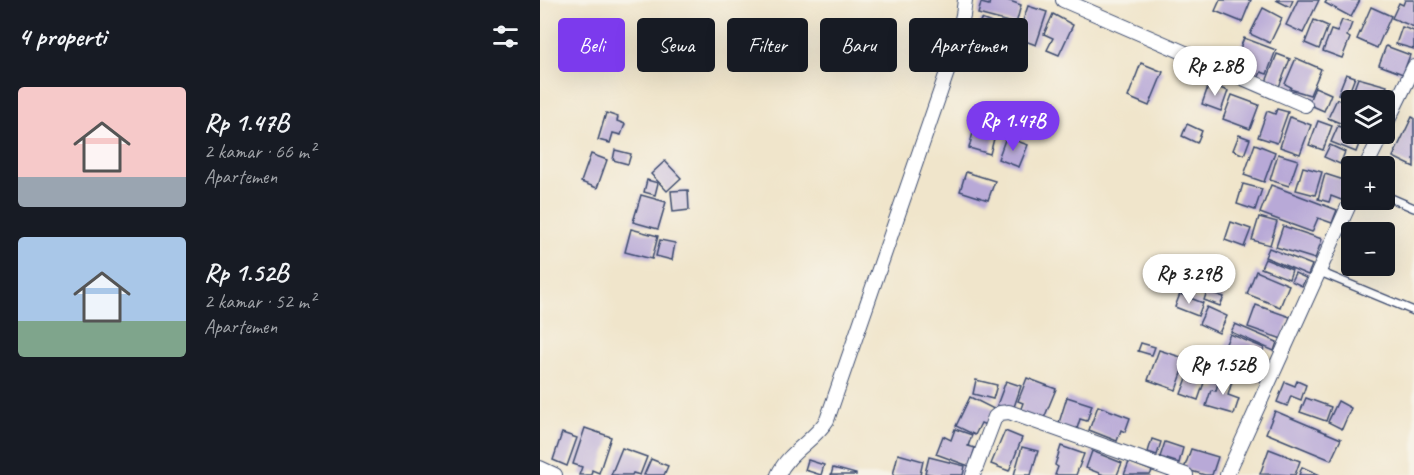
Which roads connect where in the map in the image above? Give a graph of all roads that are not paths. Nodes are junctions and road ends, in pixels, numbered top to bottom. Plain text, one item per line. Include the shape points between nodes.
1 (965, 0) edge
2 (1063, 0) edge
3 (1414, 67) edge
4 (1305, 105) dead end
5 (1395, 106) edge
6 (1395, 200) edge
7 (1414, 208) edge
8 (1347, 210) edge
9 (1320, 272) junction
10 (1414, 311) edge
11 (540, 468) edge
12 (555, 475) edge
13 (778, 475) edge
14 (973, 475) edge
15 (1186, 475) edge
16 (1227, 475) edge

1 - 13 street via 954,52 827,420 790,456
2 - 4 street
3 - 5 street
6 - 7 lane
8 - 9 street
9 - 10 lane
9 - 16 street
11 - 12 street
14 - 15 street via 995,417 1010,412

